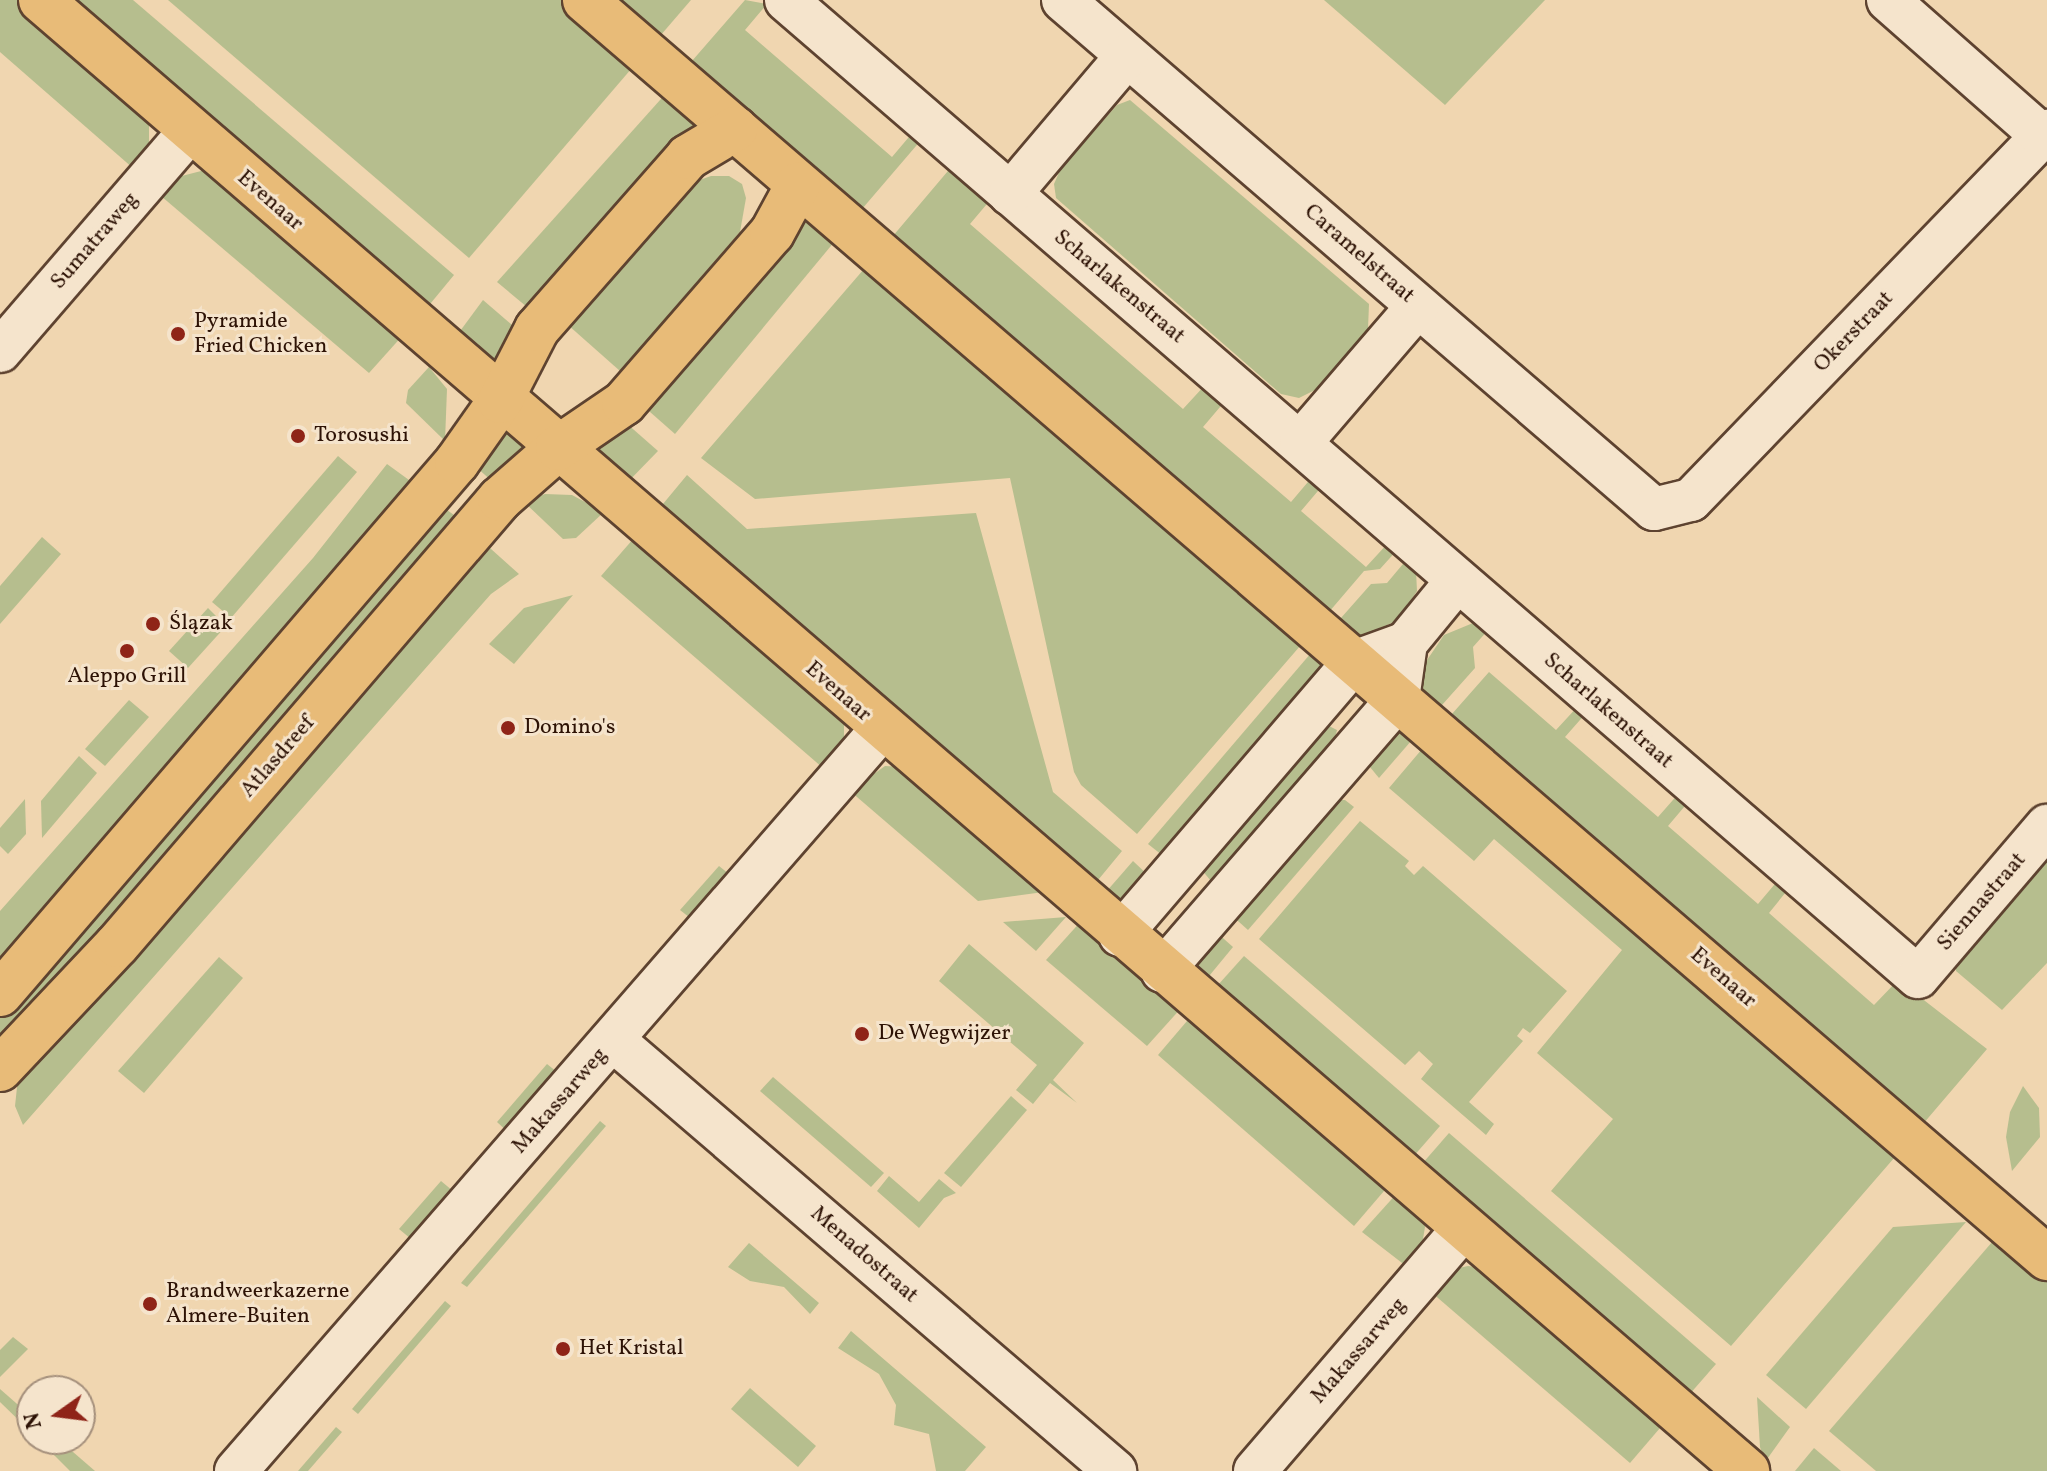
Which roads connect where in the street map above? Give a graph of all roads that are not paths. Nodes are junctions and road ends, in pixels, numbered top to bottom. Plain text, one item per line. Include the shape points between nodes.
1 (41, 0) edge
2 (585, 0) edge
3 (786, 0) edge
4 (1063, 0) edge
5 (1888, 0) edge
6 (1127, 56) junction
7 (735, 129) junction
8 (190, 131) junction
9 (2045, 133) edge
10 (798, 185) junction
11 (1010, 194) junction
12 (1418, 306) junction
13 (0, 351) edge
14 (500, 401) junction
15 (1301, 442) junction
16 (558, 448) junction
17 (1654, 509) joint
18 (1457, 581) junction
19 (1406, 643) junction
20 (1354, 662) junction
21 (1398, 699) junction
22 (881, 730) junction
23 (2047, 826) edge
24 (1120, 935) junction
25 (1162, 971) junction
26 (1918, 977) joint
27 (0, 994) edge
28 (613, 1040) junction
29 (0, 1069) edge
30 (1462, 1230) junction
31 (2047, 1258) edge
32 (236, 1471) edge
33 (1115, 1471) edge
34 (1255, 1471) edge
35 (1747, 1471) edge

1 - 8 main road, Evenaar
2 - 7 main road, Evenaar
3 - 11 street, Scharlakenstraat
4 - 6 street, Caramelstraat
5 - 9 street, Okerstraat
6 - 11 street
6 - 12 street, Caramelstraat
7 - 10 main road, Evenaar
7 - 14 main road via 688,157 547,318
8 - 13 street, Sumatraweg
8 - 14 main road, Evenaar
9 - 17 street, Okerstraat via 1691,500
10 - 16 main road via 772,233 624,403
10 - 20 main road, Evenaar
11 - 15 street, Scharlakenstraat
12 - 15 street
12 - 17 street, Caramelstraat
14 - 16 main road, Evenaar
14 - 27 main road via 457,462
15 - 18 street, Scharlakenstraat
16 - 22 main road, Evenaar
16 - 29 main road, Atlasdreef via 500,499 117,945
18 - 19 street
18 - 26 street, Scharlakenstraat
19 - 20 street
19 - 21 street
20 - 21 main road, Evenaar
20 - 24 street
21 - 25 street
21 - 31 main road, Evenaar
22 - 24 main road, Evenaar
22 - 28 street, Makassarweg
23 - 26 street, Siennastraat
24 - 25 main road, Evenaar
25 - 30 main road, Evenaar
28 - 32 street, Makassarweg
28 - 33 street, Menadostraat
30 - 34 street, Makassarweg
30 - 35 main road, Evenaar

